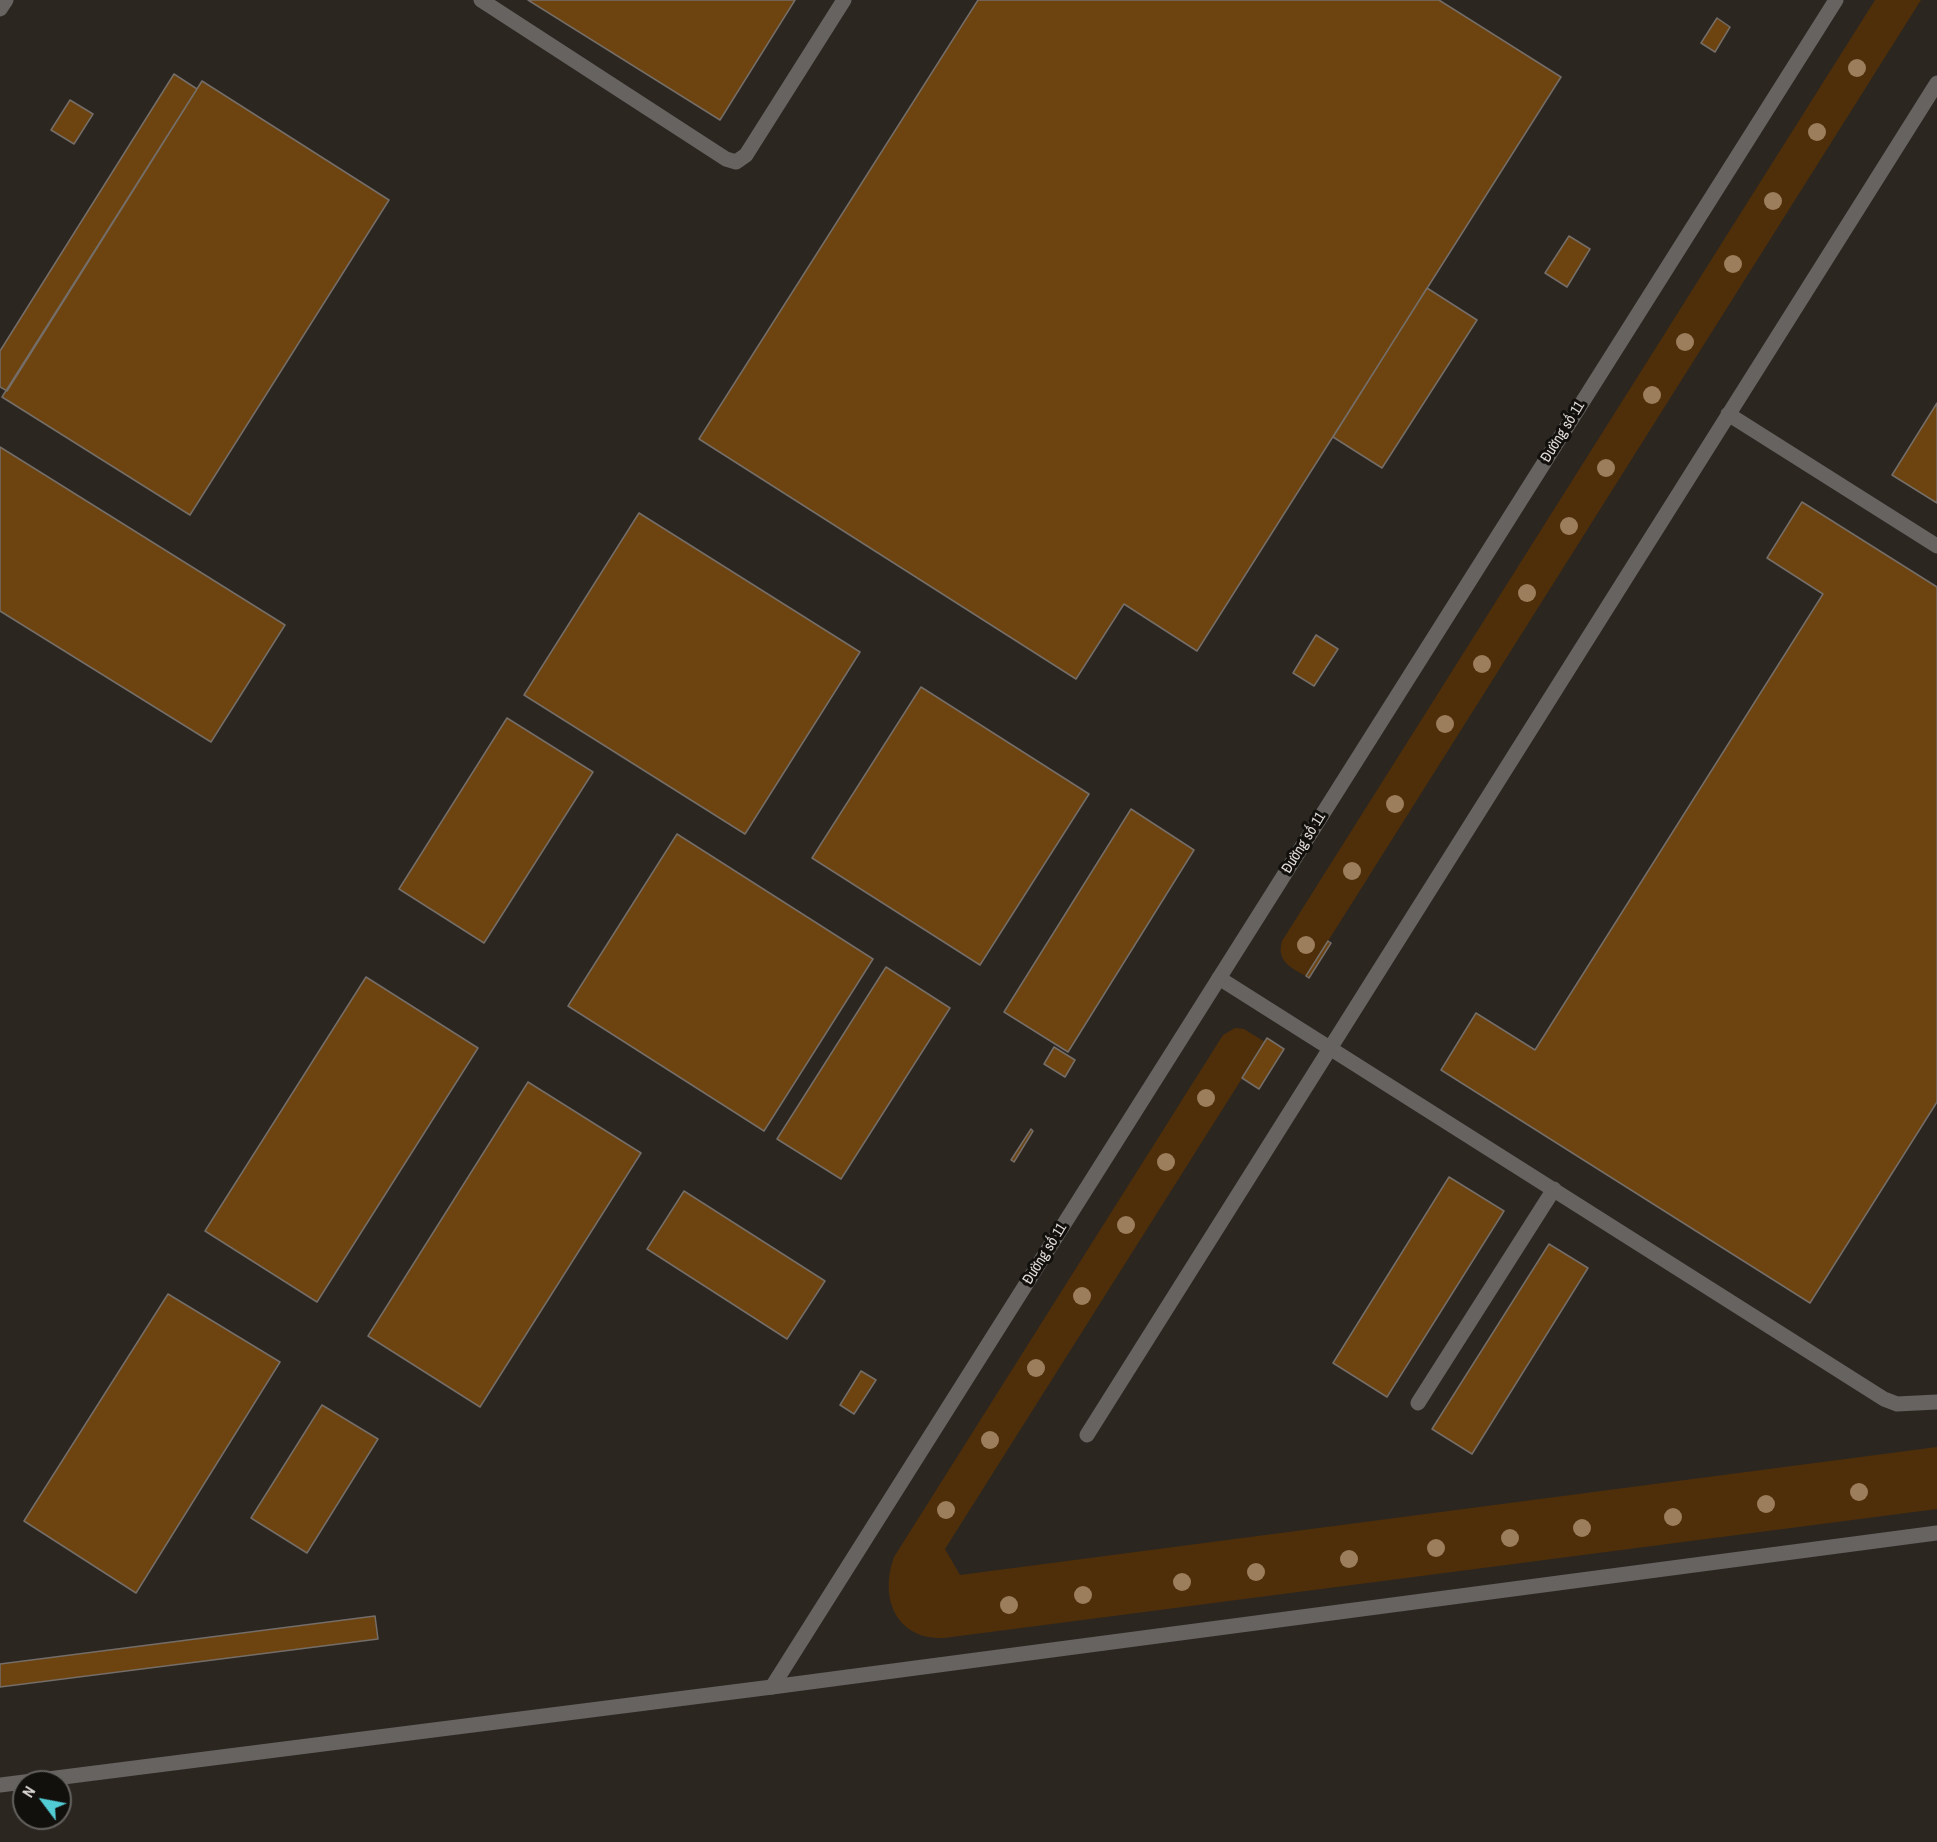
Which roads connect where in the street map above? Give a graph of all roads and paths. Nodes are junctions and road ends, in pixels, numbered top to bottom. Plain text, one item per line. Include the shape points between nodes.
1 (6, 0) edge
2 (481, 0) edge
3 (844, 0) edge
4 (1836, 0) edge
5 (0, 9) edge
6 (1937, 82) edge
7 (1728, 414) junction
8 (1937, 546) edge
9 (1219, 978) junction
10 (1329, 1047) junction
11 (1554, 1189) junction
12 (1937, 1402) edge
13 (1418, 1403) dead end
14 (1087, 1435) dead end
15 (1937, 1533) edge
16 (772, 1687) junction
17 (0, 1785) edge

1 - 5 street
2 - 3 street via 736,162 746,155
4 - 9 street, Đường số 11
6 - 7 street
7 - 8 street
7 - 10 street
9 - 10 street
9 - 16 street, Đường số 11
10 - 11 street
10 - 14 street
11 - 12 street via 1884,1399 1897,1404
11 - 13 street
15 - 16 street
16 - 17 street

